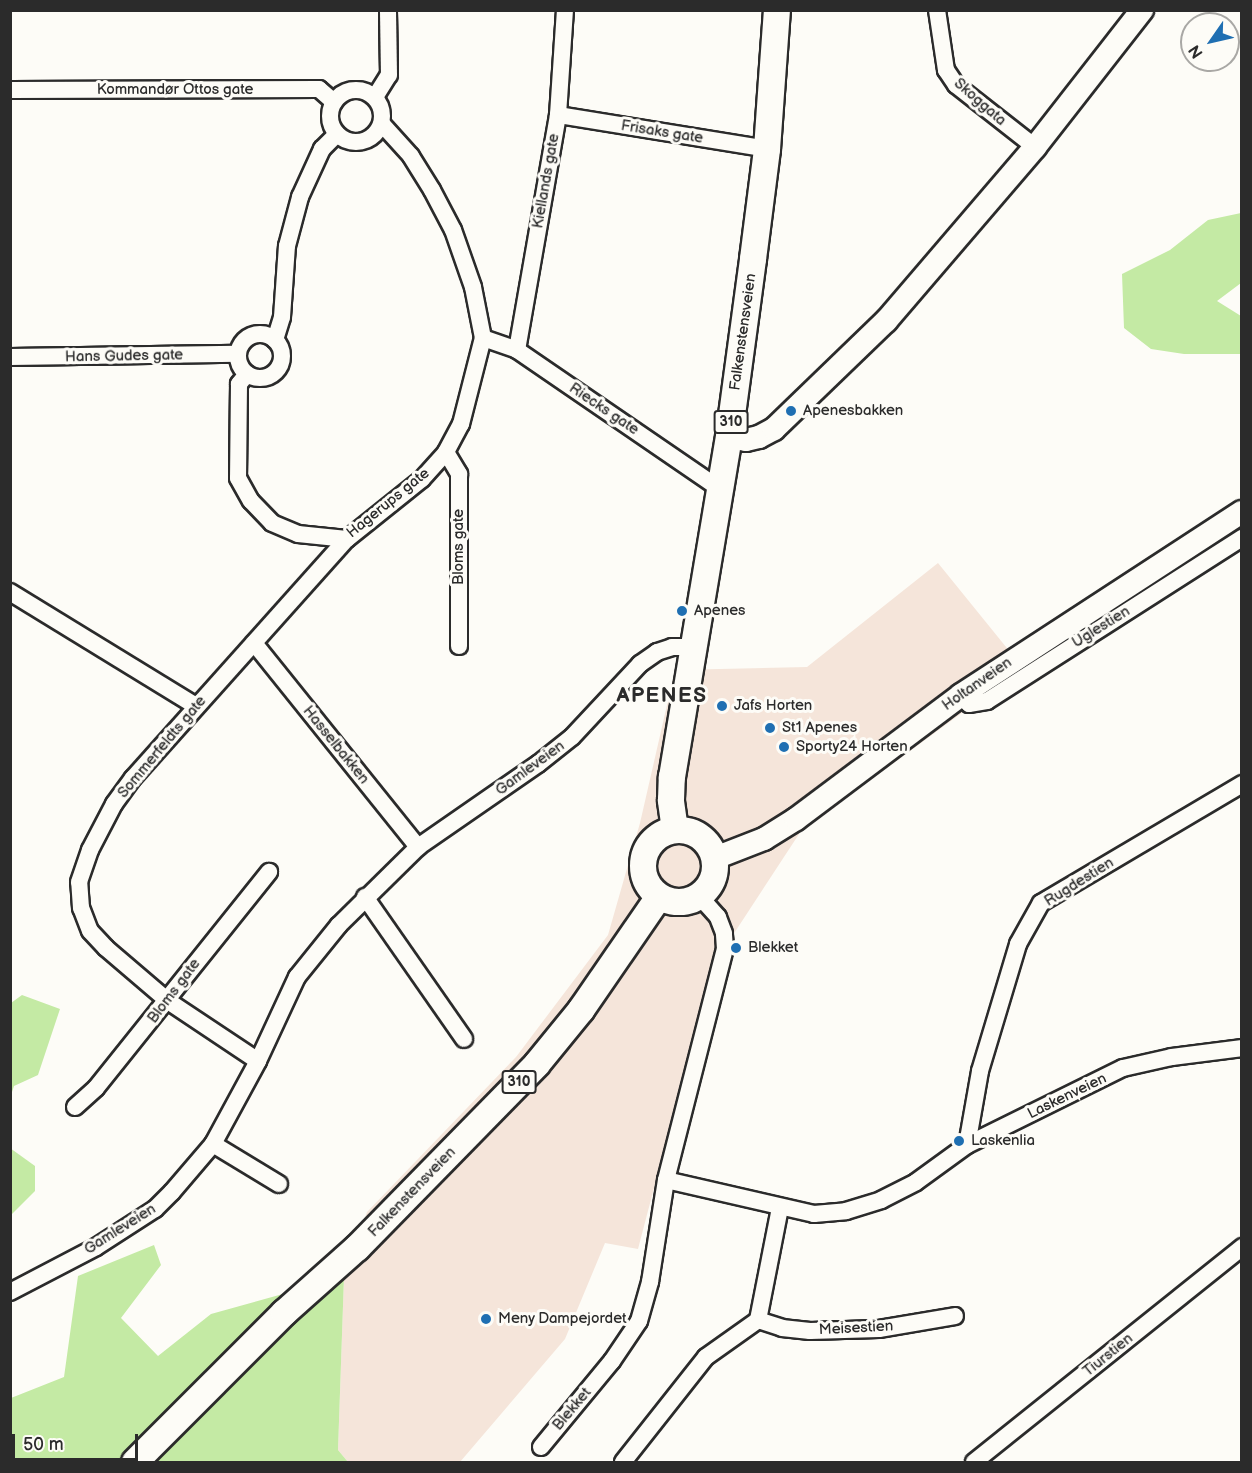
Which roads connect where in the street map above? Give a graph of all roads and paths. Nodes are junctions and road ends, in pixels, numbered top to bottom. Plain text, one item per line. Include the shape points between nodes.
1 (388, 10) edge
2 (566, 10) edge
3 (777, 10) edge
4 (937, 10) edge
5 (1142, 10) edge
6 (10, 90) edge
7 (375, 97) junction
8 (334, 102) junction
9 (558, 115) junction
10 (382, 124) junction
11 (337, 134) junction
12 (1035, 147) junction
13 (767, 149) junction
14 (483, 338) junction
15 (275, 339) junction
16 (517, 350) junction
17 (238, 354) junction
18 (10, 357) edge
19 (247, 374) junction
20 (729, 436) junction
21 (446, 452) junction
22 (720, 489) junction
23 (1242, 512) edge
24 (1242, 538) edge
25 (347, 539) junction
26 (10, 592) edge
27 (254, 643) junction
28 (459, 646) dead end
29 (693, 647) junction
30 (961, 694) junction
31 (196, 706) junction
32 (1242, 784) edge
33 (675, 830) junction
34 (418, 847) junction
35 (715, 858) junction
36 (269, 872) dead end
37 (365, 897) junction
38 (659, 897) junction
39 (700, 897) junction
40 (168, 1001) junction
41 (465, 1039) dead end
42 (1242, 1048) edge
43 (258, 1060) junction
44 (75, 1107) dead end
45 (213, 1144) junction
46 (967, 1145) junction
47 (666, 1180) junction
48 (279, 1184) dead end
49 (780, 1208) junction
50 (1242, 1247) edge
51 (10, 1292) edge
52 (955, 1316) dead end
53 (758, 1320) junction
54 (541, 1447) dead end
55 (135, 1462) edge
56 (623, 1462) edge
57 (974, 1462) edge

1 - 7 street via 389,75
2 - 9 street, Kiellands gate
3 - 13 main road, Falkenstensveien / 310
4 - 12 street, Skoggata via 946,70 956,85
5 - 12 main road
6 - 8 street, Kommandør Ottos gate via 319,89
7 - 8 street via 353,89
7 - 10 street via 382,111
8 - 11 street via 330,118
9 - 13 street, Frisaks gate
9 - 16 street, Kiellands gate
10 - 11 street via 372,137 358,142
10 - 14 street, Hagerups gate via 411,156 453,230 473,287
11 - 15 street via 322,149 300,197 287,246 282,317
12 - 20 main road via 886,321 835,372 774,429 746,440
13 - 20 main road, Falkenstensveien / 310
14 - 16 street, Riecks gate
14 - 21 street, Hagerups gate via 460,424
15 - 17 street via 255,334 243,342
15 - 19 street via 282,352 279,367 261,378
16 - 22 street, Riecks gate
17 - 18 street, Hans Gudes gate
17 - 19 street
19 - 25 street, Hagerups gate via 239,384 238,478 251,501 272,523 298,534
20 - 22 main road, Falkenstensveien / 310
21 - 25 street, Hagerups gate via 422,479
21 - 28 street, Bloms gate via 459,474
22 - 29 main road, Falkenstensveien / 310
23 - 30 main road, Holtanveien
24 - 30 street, Uglestien via 987,701 969,704
25 - 27 street, Sommerfeldts gate
26 - 31 street
27 - 31 street, Sommerfeldts gate
27 - 34 street, Hasselbakken
29 - 33 main road, Falkenstensveien / 310 via 672,777
29 - 34 street, Gamleveien via 672,647 640,664 572,737
30 - 35 main road, Holtanveien via 796,819 764,839
31 - 40 street, Sommerfeldts gate via 114,804 90,850 79,882 81,908 90,931
32 - 46 street, Rugdestien via 1041,903 1018,944 980,1071
33 - 35 main road via 696,834 711,848
33 - 38 main road via 655,839 644,858 645,880
34 - 37 street, Gamleveien
35 - 39 main road via 712,879
36 - 40 street, Bloms gate via 208,945
37 - 41 street
37 - 43 street, Gamleveien via 297,977
38 - 39 main road via 680,903
38 - 55 main road, Falkenstensveien / 310 via 581,1010 537,1064 357,1248 284,1313
39 - 47 street, Blekket via 718,917 725,949
40 - 43 street, Sommerfeldts gate
40 - 44 street, Bloms gate via 96,1088
42 - 46 street, Laskenveien via 1123,1068
43 - 45 street, Gamleveien
45 - 48 street
45 - 51 street, Gamleveien via 155,1209
46 - 49 street, Laskenveien via 916,1182 881,1200 846,1211 814,1214
47 - 49 street, Laskenveien
47 - 54 street, Blekket via 650,1282 639,1321 612,1361
49 - 53 street
50 - 57 street, Tiurstien
52 - 53 street, Meisestien via 879,1329 782,1328
53 - 56 street via 706,1357

